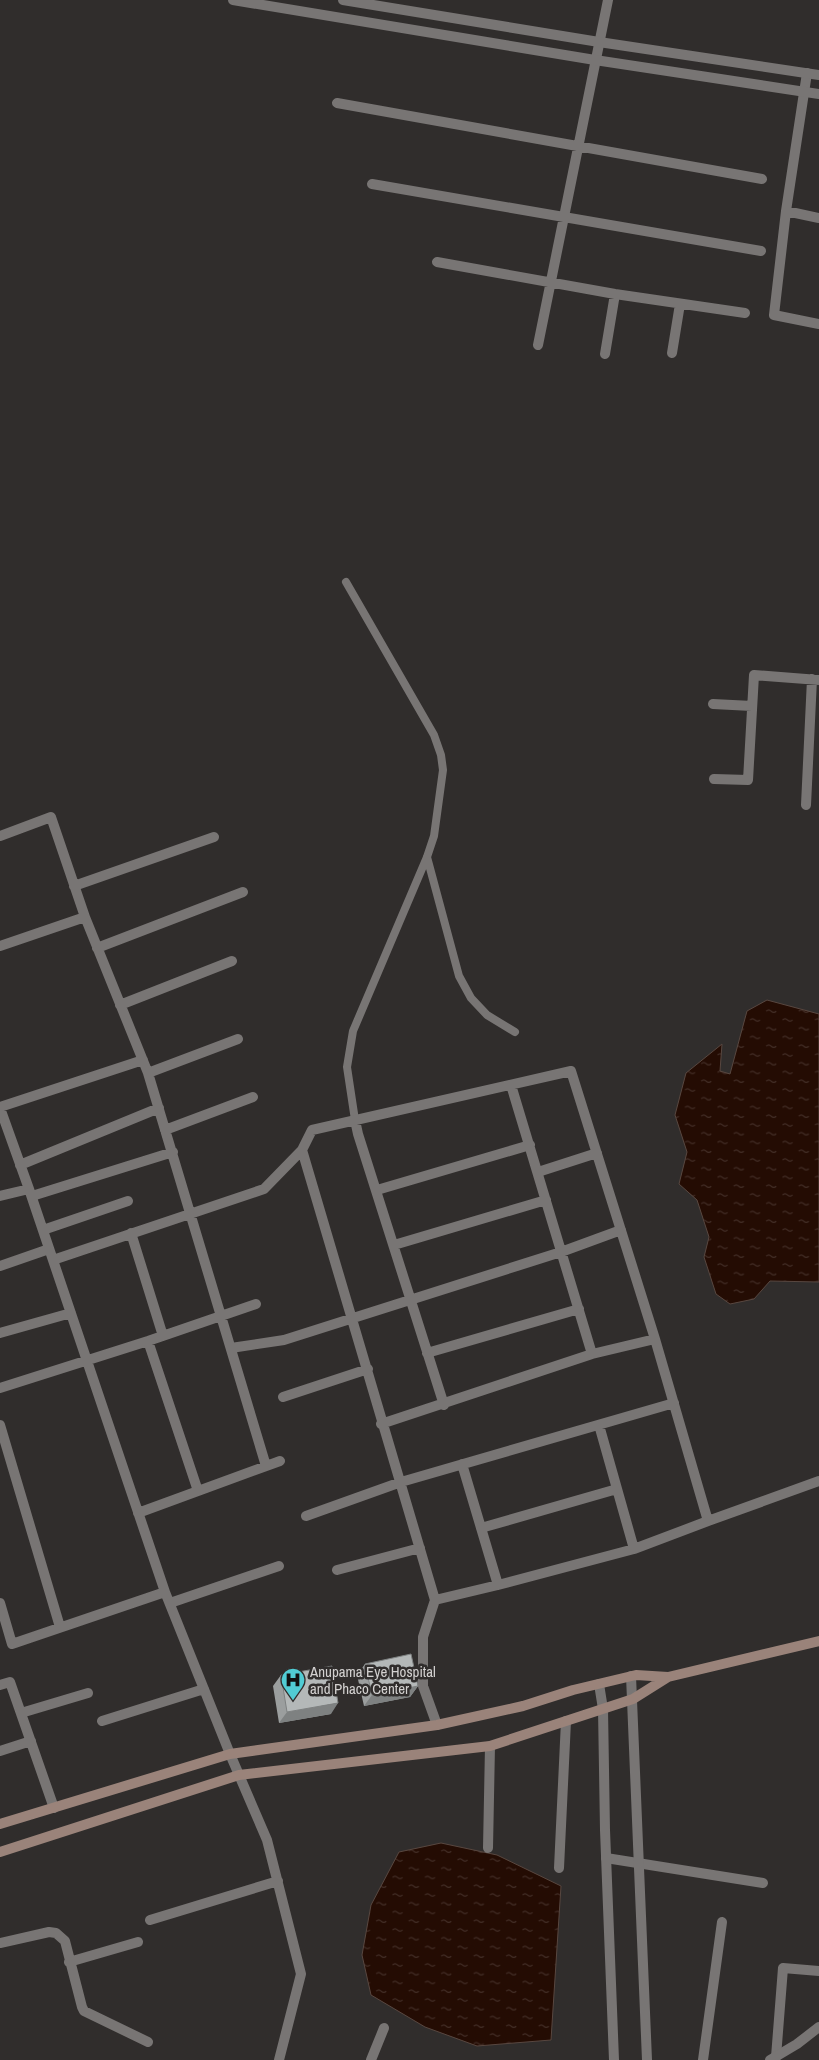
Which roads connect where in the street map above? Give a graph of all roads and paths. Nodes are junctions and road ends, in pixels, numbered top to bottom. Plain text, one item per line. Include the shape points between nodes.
1 (233, 0) edge
2 (343, 0) edge
3 (608, 0) edge
4 (258, 2) edge
5 (598, 42) junction
6 (595, 60) junction
7 (807, 73) junction
8 (819, 75) edge
9 (804, 91) junction
10 (819, 94) edge
11 (337, 103) dead end
12 (577, 146) junction
13 (762, 179) dead end
14 (372, 184) dead end
15 (786, 211) junction
16 (564, 216) junction
17 (819, 218) edge
18 (761, 251) dead end
19 (436, 262) dead end
20 (550, 282) junction
21 (615, 294) junction
22 (680, 304) junction
23 (745, 313) dead end
24 (819, 324) edge
25 (538, 345) dead end
26 (672, 353) dead end
27 (605, 354) dead end
28 (346, 582) dead end
29 (816, 680) edge
30 (713, 704) dead end
31 (752, 706) junction
32 (714, 779) dead end
33 (806, 805) dead end
34 (0, 836) edge
35 (214, 837) dead end
36 (427, 857) junction
37 (74, 886) junction
38 (243, 892) dead end
39 (85, 917) junction
40 (0, 946) edge
41 (97, 948) junction
42 (232, 961) dead end
43 (120, 1005) junction
44 (514, 1032) dead end
45 (238, 1039) dead end
46 (143, 1060) junction
47 (148, 1073) junction
48 (511, 1084) junction
49 (253, 1097) dead end
50 (0, 1108) edge
51 (159, 1108) junction
52 (356, 1120) junction
53 (2, 1125) edge
54 (165, 1130) junction
55 (530, 1145) junction
56 (302, 1150) junction
57 (172, 1152) junction
58 (597, 1153) junction
59 (20, 1165) junction
60 (538, 1172) junction
61 (377, 1190) junction
62 (30, 1193) junction
63 (0, 1196) edge
64 (546, 1200) junction
65 (128, 1201) dead end
66 (192, 1213) junction
67 (43, 1230) junction
68 (621, 1230) junction
69 (131, 1233) junction
70 (394, 1245) junction
71 (50, 1249) junction
72 (561, 1252) junction
73 (53, 1260) junction
74 (0, 1266) edge
75 (410, 1300) junction
76 (256, 1304) dead end
77 (578, 1310) junction
78 (71, 1313) junction
79 (222, 1317) junction
80 (351, 1318) junction
81 (0, 1333) edge
82 (163, 1336) junction
83 (655, 1338) junction
84 (148, 1342) junction
85 (231, 1348) junction
86 (427, 1353) junction
87 (592, 1354) junction
88 (86, 1361) junction
89 (368, 1369) junction
90 (0, 1388) edge
91 (283, 1397) dead end
92 (674, 1403) junction
93 (444, 1405) junction
94 (382, 1424) junction
95 (0, 1425) edge
96 (599, 1425) junction
97 (280, 1462) dead end
98 (462, 1464) junction
99 (266, 1466) junction
100 (819, 1481) edge
101 (401, 1482) junction
102 (617, 1489) junction
103 (198, 1491) junction
104 (138, 1513) junction
105 (306, 1516) dead end
106 (708, 1521) junction
107 (481, 1528) junction
108 (420, 1548) junction
109 (634, 1550) junction
110 (279, 1566) dead end
111 (337, 1570) dead end
112 (498, 1585) junction
113 (165, 1592) junction
114 (435, 1600) junction
115 (0, 1603) edge
116 (170, 1603) junction
117 (60, 1627) junction
118 (819, 1641) edge
119 (631, 1676) junction
120 (668, 1677) junction
121 (599, 1684) junction
122 (0, 1685) edge
123 (204, 1689) junction
124 (88, 1693) dead end
125 (633, 1699) junction
126 (602, 1709) junction
127 (21, 1714) junction
128 (102, 1721) dead end
129 (566, 1721) junction
130 (437, 1725) junction
131 (31, 1741) junction
132 (490, 1746) junction
133 (0, 1751) edge
134 (230, 1754) junction
135 (239, 1775) junction
136 (54, 1808) junction
137 (0, 1824) edge
138 (488, 1848) dead end
139 (0, 1852) edge
140 (606, 1858) junction
141 (639, 1863) junction
142 (559, 1868) dead end
143 (278, 1881) junction
144 (763, 1883) dead end
145 (150, 1920) dead end
146 (722, 1922) dead end
147 (138, 1942) dead end
148 (0, 1944) edge
149 (69, 1962) junction
150 (819, 1971) edge
151 (819, 2027) edge
152 (384, 2028) dead end
153 (148, 2042) dead end
154 (773, 2058) edge
155 (279, 2060) edge
156 (371, 2060) edge
157 (614, 2060) edge
158 (647, 2060) edge
159 (703, 2060) edge

1 - 4 street
2 - 5 street
3 - 5 street
4 - 6 street
5 - 6 street
5 - 7 street
6 - 9 street
6 - 12 street
7 - 8 street
7 - 9 street
9 - 10 street
9 - 15 street
11 - 12 street
12 - 13 street
12 - 16 street
14 - 16 street
15 - 17 street
15 - 24 street via 774,315
16 - 18 street
16 - 20 street
19 - 20 street
20 - 21 street
20 - 25 street
21 - 22 street
21 - 27 street
22 - 23 street
22 - 26 street
28 - 36 lane via 434,735 441,755 443,770 438,818
29 - 31 street via 754,675
29 - 33 street
30 - 31 street
31 - 32 street via 748,780
34 - 37 street via 51,817
35 - 37 street
36 - 44 lane via 458,976 471,998 487,1015
36 - 52 lane via 353,1031 347,1067
37 - 39 street
38 - 41 street
39 - 40 street
39 - 41 street
41 - 43 street
42 - 43 street
43 - 46 street
45 - 47 street
46 - 47 street
46 - 50 street
47 - 51 street
48 - 52 street
48 - 55 street
48 - 58 street via 571,1071
49 - 54 street
50 - 53 street
51 - 54 street
51 - 59 street
52 - 56 street via 312,1130
52 - 61 street
53 - 59 street
54 - 57 street
55 - 60 street
55 - 61 street
56 - 66 street via 264,1190
56 - 80 street
57 - 62 street
57 - 66 street
58 - 60 street
58 - 68 street
59 - 62 street
60 - 64 street
61 - 70 street
62 - 63 street
62 - 67 street
64 - 70 street
64 - 72 street
65 - 67 street
66 - 69 street
66 - 79 street
67 - 71 street
68 - 72 street
68 - 83 street
69 - 73 street
69 - 82 street
70 - 75 street
71 - 73 street
71 - 74 street
72 - 75 street
72 - 77 street
73 - 78 street
75 - 80 street
75 - 86 street
76 - 79 street
77 - 86 street
77 - 87 street
78 - 81 street
78 - 88 street
79 - 82 street
79 - 85 street
80 - 85 street via 284,1340
80 - 89 street
82 - 84 street
83 - 87 street
83 - 92 street
84 - 88 street
84 - 103 street
85 - 99 street
86 - 93 street
87 - 93 street
88 - 90 street
88 - 104 street
89 - 91 street
89 - 94 street
92 - 96 street
92 - 106 street
93 - 94 street
94 - 101 street
95 - 117 street
96 - 98 street
96 - 102 street
97 - 99 street
98 - 101 street
98 - 107 street
99 - 103 street
100 - 106 street
101 - 105 street
101 - 108 street
102 - 107 street
102 - 109 street
103 - 104 street
104 - 113 street
106 - 109 street
107 - 112 street
108 - 111 street
108 - 114 street
109 - 112 street
110 - 116 street
112 - 114 street
113 - 116 street
113 - 117 street
114 - 130 street via 423,1637 423,1686
115 - 117 street via 12,1644
116 - 123 street
118 - 120 main road
119 - 120 main road
119 - 121 main road
119 - 125 street
120 - 125 main road
121 - 126 street
121 - 130 main road via 523,1706
122 - 127 street via 10,1682
123 - 128 street
123 - 134 street
124 - 127 street
125 - 126 main road
125 - 141 street
126 - 129 main road
126 - 140 street
127 - 131 street
129 - 132 main road
129 - 142 street
130 - 134 main road
131 - 133 street
131 - 136 street
132 - 135 main road
132 - 138 street
134 - 135 street
134 - 136 main road
135 - 139 main road
135 - 143 street via 267,1840
136 - 137 main road
140 - 141 street
140 - 157 street
141 - 144 street
141 - 158 street
143 - 145 street
143 - 155 street via 301,1974
146 - 159 street
147 - 149 street
148 - 149 street via 56,1933 65,1941
149 - 153 street via 84,2011
150 - 154 street via 783,1968
151 - 154 street
152 - 156 street

